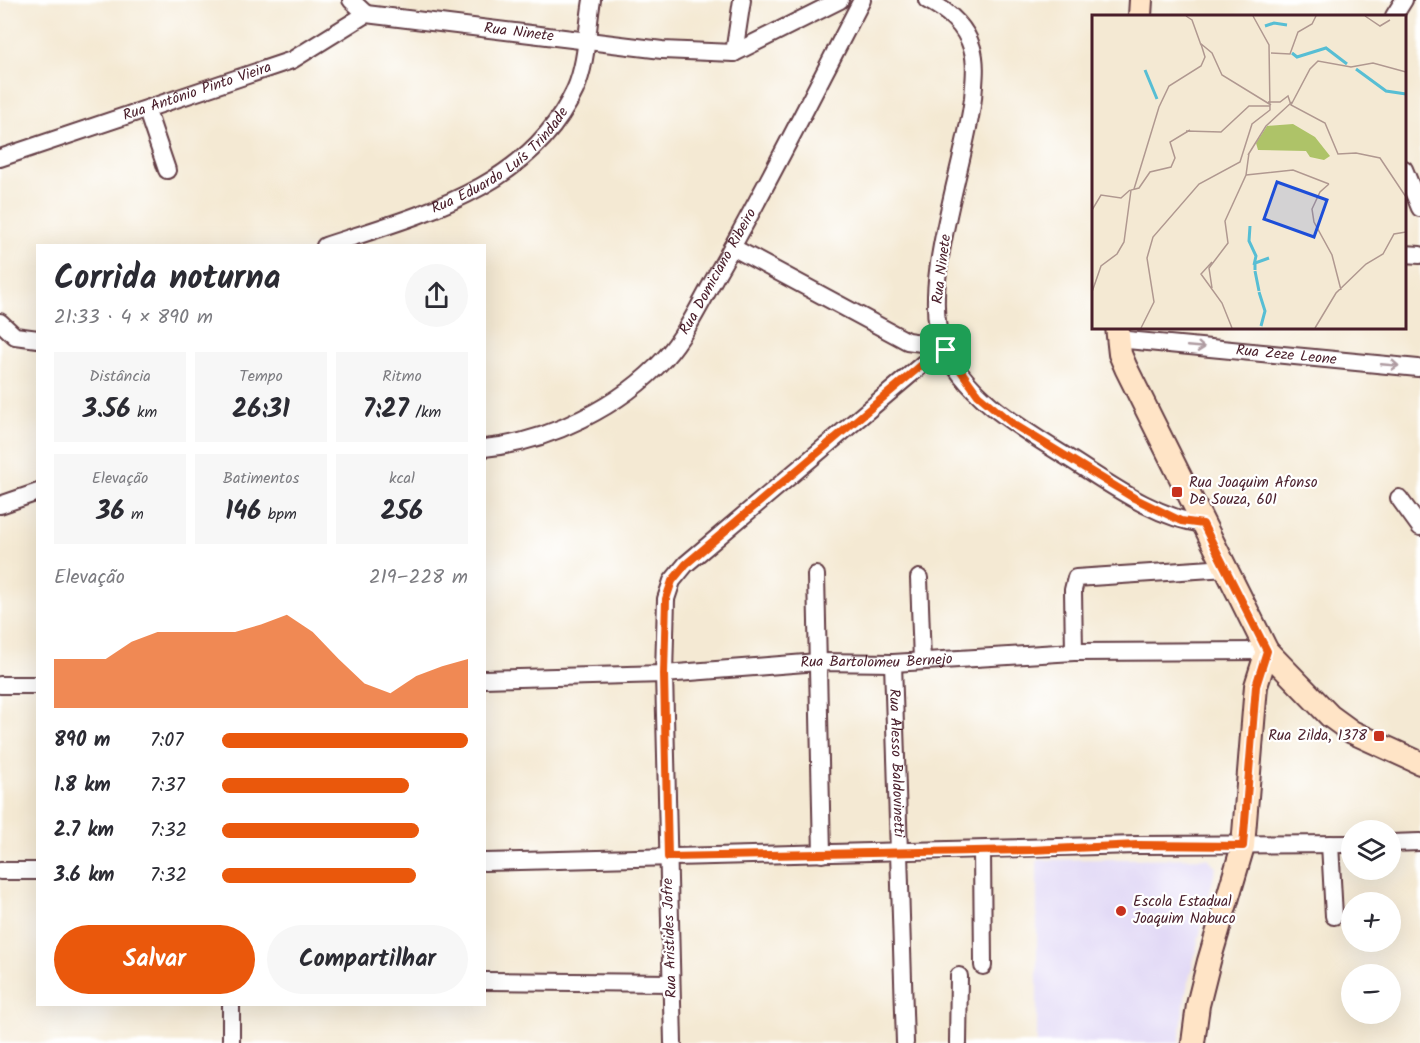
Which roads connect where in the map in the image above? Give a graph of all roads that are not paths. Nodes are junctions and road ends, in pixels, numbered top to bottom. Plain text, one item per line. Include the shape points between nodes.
1 (351, 0) edge
2 (592, 0) edge
3 (742, 0) edge
4 (840, 0) edge
5 (862, 0) edge
6 (927, 0) edge
7 (1141, 0) edge
8 (366, 14) junction
9 (1140, 15) edge
10 (585, 40) junction
11 (734, 53) junction
12 (147, 111) junction
13 (0, 159) edge
14 (167, 170) dead end
15 (1405, 171) edge
16 (1420, 208) edge
17 (332, 244) edge
18 (732, 247) junction
19 (1405, 254) edge
20 (1420, 255) edge
21 (0, 322) edge
22 (1117, 333) edge
23 (36, 339) edge
24 (945, 348) junction
25 (1419, 364) edge
26 (486, 448) edge
27 (36, 493) edge
28 (1399, 498) dead end
29 (0, 505) edge
30 (1203, 524) junction
31 (1420, 527) edge
32 (1227, 568) junction
33 (816, 575) dead end
34 (919, 578) dead end
35 (1267, 651) junction
36 (1074, 652) junction
37 (922, 661) junction
38 (818, 663) junction
39 (893, 663) junction
40 (664, 674) junction
41 (486, 679) edge
42 (0, 685) edge
43 (36, 685) edge
44 (1420, 763) edge
45 (1420, 842) edge
46 (1401, 843) edge
47 (1329, 844) junction
48 (1341, 844) edge
49 (1243, 846) junction
50 (982, 851) junction
51 (898, 852) junction
52 (822, 854) junction
53 (668, 857) junction
54 (486, 862) edge
55 (0, 871) edge
56 (36, 871) edge
57 (1334, 916) dead end
58 (983, 966) dead end
59 (959, 976) dead end
60 (486, 981) edge
61 (671, 983) junction
62 (231, 1006) edge
63 (231, 1043) edge
64 (673, 1043) edge
65 (905, 1043) edge
66 (958, 1043) edge
67 (1193, 1043) edge

1 - 8 street
2 - 10 street, Rua Eduardo Luís Trindade
3 - 11 street
4 - 11 street, Rua Ninete
5 - 18 street, Rua Domiciano Ribeiro
6 - 24 street, Rua Ninete via 945,9 960,24 972,49 975,80 937,286 936,313
7 - 9 main road
8 - 10 street, Rua Ninete
8 - 12 street, Rua Antônio Pinto Vieira via 292,60
10 - 11 street, Rua Ninete
10 - 17 street, Rua Eduardo Luís Trindade via 575,90 551,127 500,176 464,197
12 - 13 street, Rua Antônio Pinto Vieira
12 - 14 street
15 - 16 street
18 - 24 street via 907,341
18 - 26 street, Rua Domiciano Ribeiro via 665,358 627,391 583,418 531,439
19 - 20 street
21 - 23 street via 15,336
22 -> 25 street, Rua Zeze Leone
22 - 30 main road via 1125,368
24 - 30 street, Rua Ninete via 978,395 1013,424 1134,498 1181,521
24 - 40 street, Rua Aristides Jofre via 686,564 672,581 666,599
27 - 29 street
28 - 31 street
30 - 32 main road
32 - 35 main road
32 - 36 street via 1076,578
33 - 38 street
34 - 37 street
35 - 36 street, Rua Bartolomeu Bernejo
35 - 44 main road via 1330,716 1352,732
35 - 49 main road via 1256,686
36 - 37 street, Rua Bartolomeu Bernejo
37 - 39 street, Rua Bartolomeu Bernejo
38 - 39 street, Rua Bartolomeu Bernejo
38 - 40 street, Rua Bartolomeu Bernejo
38 - 52 street
39 - 51 street, Rua Alesso Baldovinetti
40 - 41 street, Rua Bartolomeu Bernejo
40 - 53 street, Rua Aristides Jofre
42 - 43 street
45 - 46 street
47 - 48 street
47 - 49 street
47 - 57 street
49 - 50 street via 1138,845
49 - 67 main road via 1209,961
50 - 51 street
50 - 58 street
51 - 52 street
51 - 65 street, Rua Alesso Baldovinetti
52 - 53 street
53 - 54 street
53 - 61 street, Rua Aristides Jofre
55 - 56 street
59 - 66 street
60 - 61 street
61 - 64 street, Rua Aristides Jofre
62 - 63 street

